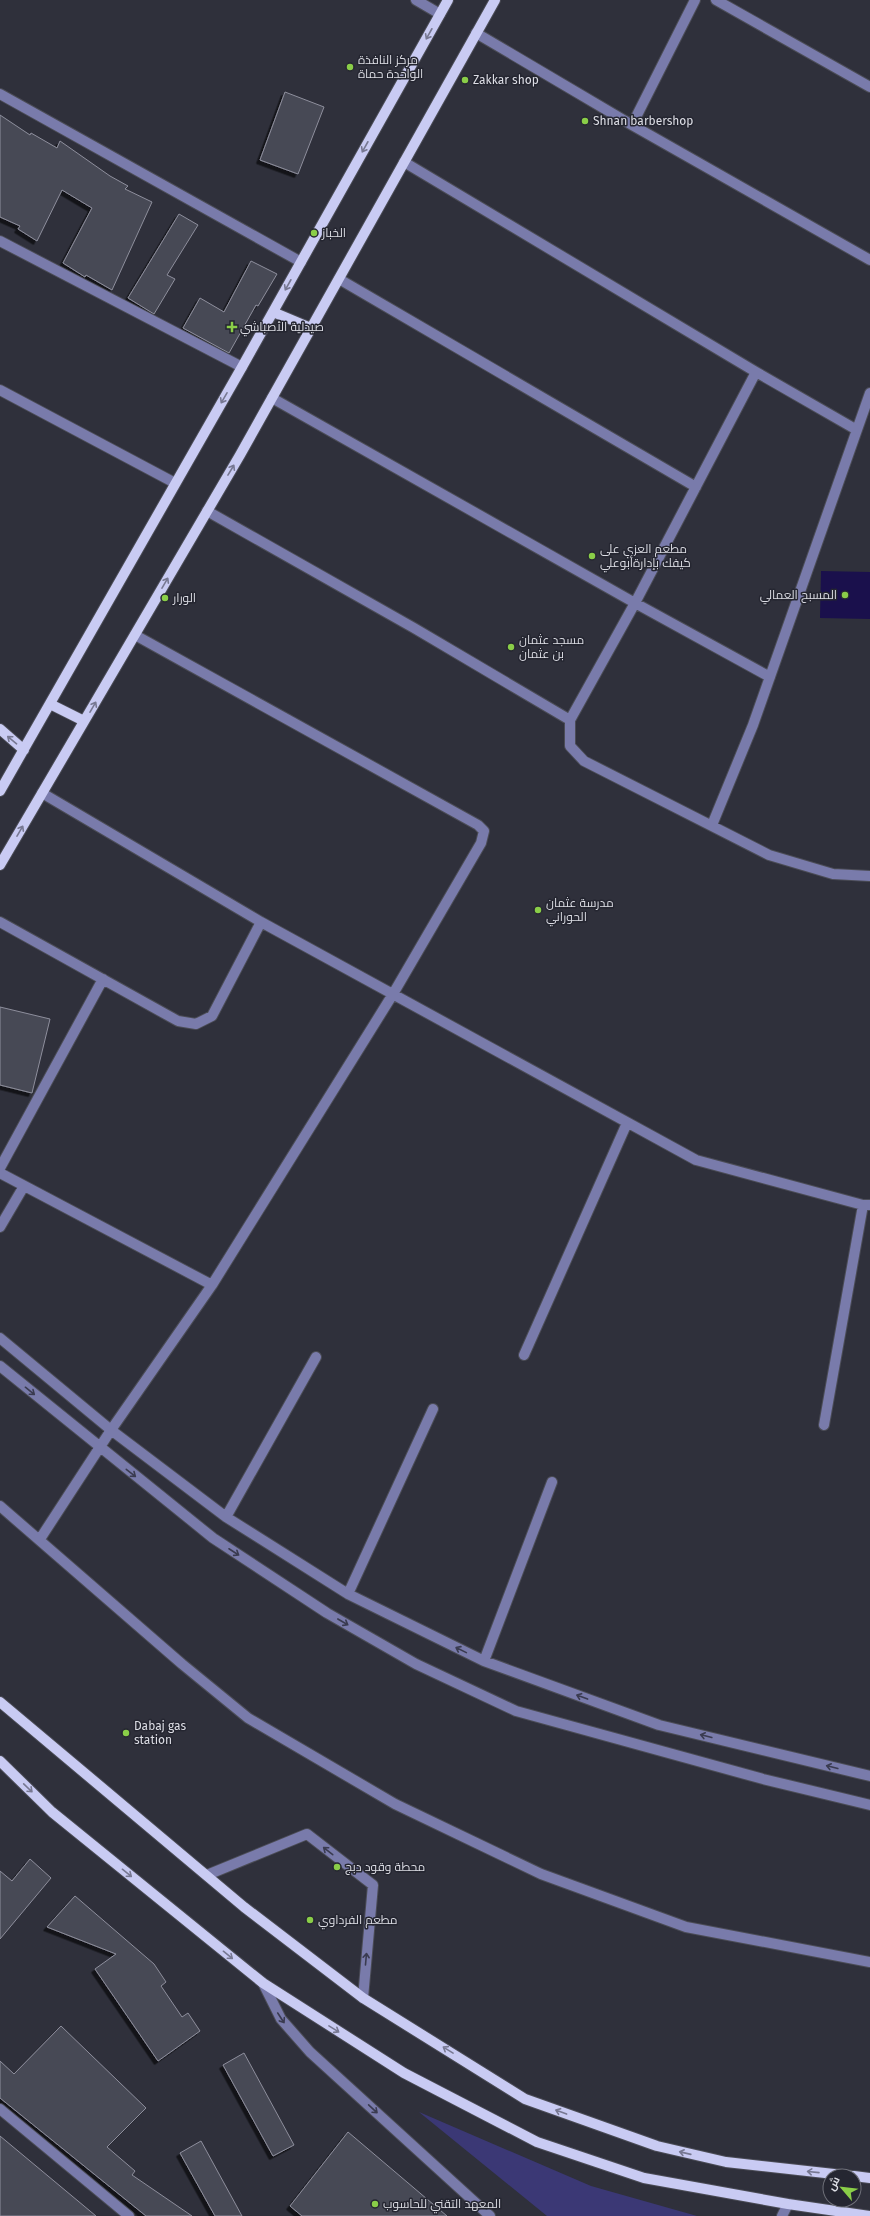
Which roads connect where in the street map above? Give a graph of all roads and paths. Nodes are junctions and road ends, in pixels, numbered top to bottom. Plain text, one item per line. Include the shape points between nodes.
1 (416, 0) edge
2 (448, 0) edge
3 (495, 0) edge
4 (695, 0) edge
5 (716, 0) edge
6 (440, 14) junction
7 (476, 33) junction
8 (870, 87) edge
9 (0, 94) edge
10 (632, 125) junction
11 (404, 162) junction
12 (0, 241) edge
13 (870, 260) edge
14 (301, 262) junction
15 (339, 279) junction
16 (273, 312) junction
17 (311, 328) junction
18 (242, 367) junction
19 (756, 372) junction
20 (0, 390) edge
21 (870, 393) edge
22 (272, 398) junction
23 (857, 430) junction
24 (175, 483) junction
25 (696, 487) junction
26 (207, 511) junction
27 (635, 603) junction
28 (134, 635) junction
29 (770, 677) junction
30 (50, 704) junction
31 (570, 720) junction
32 (84, 721) junction
33 (0, 730) edge
34 (24, 750) junction
35 (1, 785) edge
36 (42, 793) junction
37 (712, 825) junction
38 (0, 865) edge
39 (870, 876) edge
40 (0, 922) edge
41 (261, 922) junction
42 (103, 980) junction
43 (393, 994) junction
44 (627, 1122) junction
45 (0, 1168) edge
46 (0, 1173) edge
47 (24, 1186) junction
48 (867, 1205) edge
49 (0, 1227) edge
50 (212, 1285) junction
51 (0, 1338) edge
52 (524, 1355) dead end
53 (316, 1357) dead end
54 (0, 1366) edge
55 (433, 1409) dead end
56 (824, 1425) dead end
57 (111, 1430) junction
58 (100, 1448) junction
59 (552, 1482) dead end
60 (0, 1506) edge
61 (226, 1517) junction
62 (40, 1539) junction
63 (348, 1594) junction
64 (484, 1661) junction
65 (0, 1702) edge
66 (0, 1761) edge
67 (870, 1776) edge
68 (870, 1805) edge
69 (207, 1875) junction
70 (870, 1962) edge
71 (262, 1983) junction
72 (363, 1998) junction
73 (0, 2109) edge
74 (822, 2173) edge
75 (788, 2204) junction
76 (483, 2214) edge
77 (129, 2216) edge
78 (782, 2216) edge
79 (870, 2216) edge

1 - 6 street
2 - 6 main road
3 - 7 main road
4 - 10 street
5 - 8 street
6 -> 14 main road
7 - 10 street
7 - 11 main road
9 - 14 street
10 - 13 street
11 - 15 main road
11 - 19 street
12 - 18 street
14 -> 16 main road
15 - 17 main road
15 - 25 street
16 - 17 main road
16 - 18 main road
17 - 22 main road
18 -> 24 main road
19 - 23 street
19 - 25 street
20 - 24 street
21 - 23 street
26 -> 22 main road
22 - 27 street
23 - 29 street
24 - 30 main road
25 - 27 street
28 -> 26 main road
26 - 31 street
27 - 29 street
27 - 31 street
32 -> 28 main road
28 - 43 street via 478,825 484,831 481,842
29 - 37 street
30 - 32 main road
30 - 34 main road
31 - 37 street via 570,746 584,761
32 - 36 main road
34 -> 33 main road
34 - 35 main road
38 -> 36 main road
36 - 41 street
37 - 39 street via 769,855 833,874
40 - 42 street
41 - 42 street via 212,1016 196,1024 178,1022
41 - 43 street
42 - 45 street
43 - 44 street
43 - 50 street
44 - 48 street via 696,1160
44 - 52 street
46 - 47 street
47 - 49 street
47 - 50 street
48 - 56 street
50 - 57 street
51 - 57 street
53 - 61 street
54 -> 58 street
55 - 63 street
57 - 58 street
57 - 61 street
58 - 62 street
58 -> 68 street via 213,1538 327,1613 416,1664 509,1708 634,1745
59 - 64 street
60 - 62 street
61 - 63 street
62 - 70 street via 182,1664 248,1718 395,1804 541,1874 686,1927
64 -> 63 street
67 -> 64 street via 659,1725
65 - 69 main road
66 -> 71 main road via 52,1812
69 - 72 main road via 244,1907
72 -> 69 street via 373,1885 307,1834
71 -> 75 main road via 404,2073 537,2142 644,2178
71 -> 76 street via 281,2019 310,2052
74 -> 72 main road via 726,2162 657,2146 532,2101
73 - 77 street
75 - 78 street
75 - 79 main road

